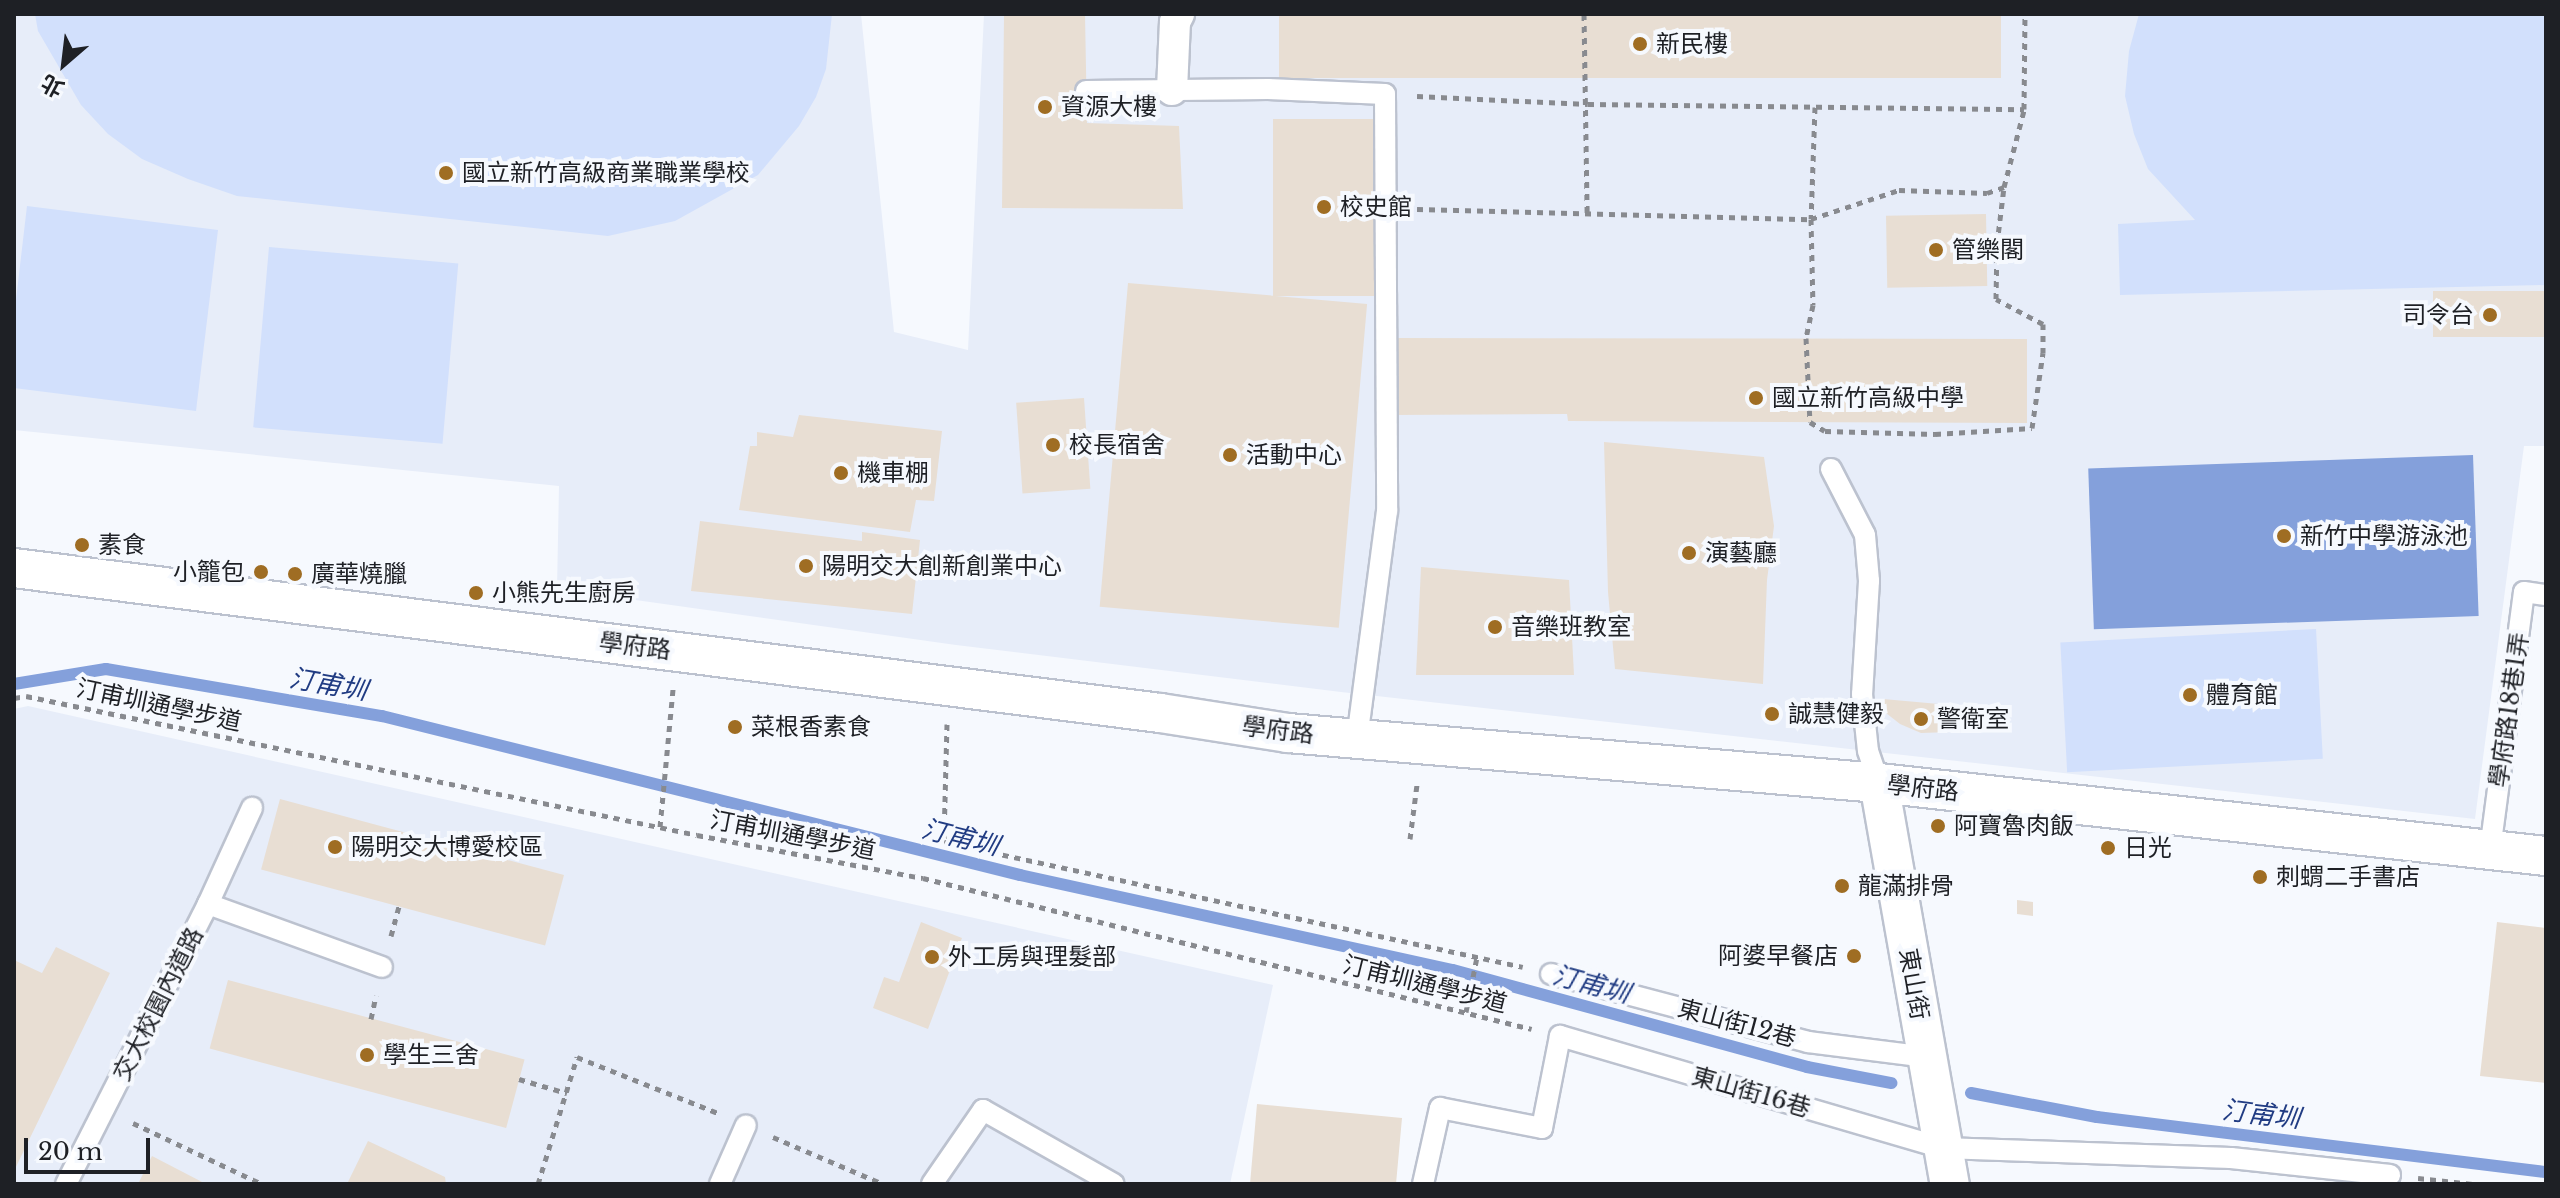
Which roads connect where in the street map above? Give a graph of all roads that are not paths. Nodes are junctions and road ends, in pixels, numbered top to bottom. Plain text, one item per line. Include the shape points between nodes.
1 (1179, 14) edge
2 (1172, 90) junction
3 (1086, 91) dead end
4 (1831, 469) dead end
5 (14, 568) edge
6 (2546, 595) edge
7 (1357, 740) junction
8 (1879, 783) junction
9 (252, 808) dead end
10 (2490, 850) junction
11 (2546, 856) edge
12 (208, 904) junction
13 (382, 967) dead end
14 (1551, 974) road end
15 (1927, 1057) junction
16 (746, 1125) dead end
17 (1946, 1166) edge
18 (2390, 1175) road end
19 (66, 1184) edge
20 (720, 1184) edge
21 (932, 1184) edge
22 (1114, 1184) edge
23 (1423, 1184) edge

1 - 2 street
2 - 3 lane
2 - 7 lane via 1385,94 1387,511
4 - 8 lane via 1865,535 1869,581 1862,694 1868,751
5 - 7 street, 學府路
6 - 10 lane, 學府路18巷1弄 via 2524,592
7 - 8 street, 學府路
8 - 10 street, 學府路
8 - 15 street, 東山街
9 - 12 lane
10 - 11 street, 學府路
12 - 13 lane, 交大校園內道路
12 - 19 lane, 交大校園內道路
14 - 15 lane, 東山街12巷 via 1808,1042
15 - 17 street, 東山街
16 - 20 lane
17 - 18 lane, 東山街16巷 via 2231,1158
17 - 23 lane, 東山街16巷 via 1560,1036 1542,1128 1440,1108
21 - 22 lane via 983,1110

